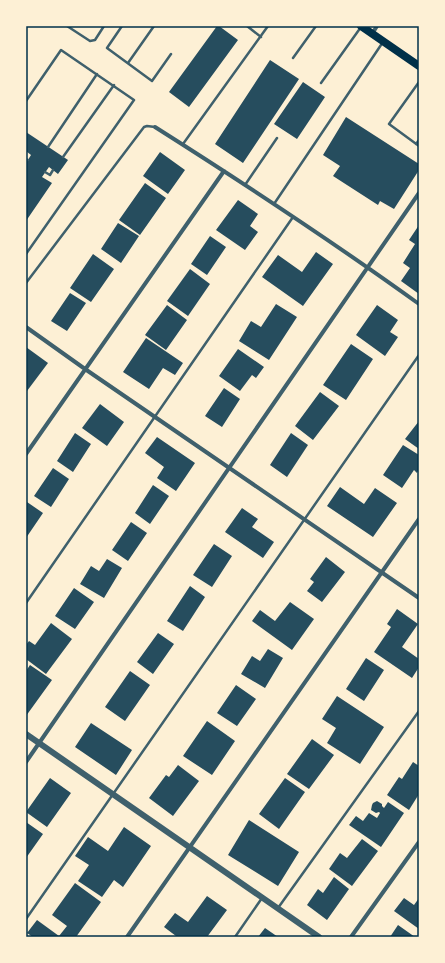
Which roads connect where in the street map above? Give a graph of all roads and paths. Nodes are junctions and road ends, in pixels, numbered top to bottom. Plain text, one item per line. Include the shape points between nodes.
1 (67, 26) edge
2 (104, 26) edge
3 (122, 26) edge
4 (154, 26) edge
5 (247, 26) edge
6 (268, 26) edge
7 (316, 26) edge
8 (361, 26) edge
9 (377, 26) edge
10 (372, 34) junction
11 (261, 37) junction
12 (384, 42) junction
13 (171, 54) dead end
14 (293, 58) dead end
15 (128, 63) junction
16 (419, 66) edge
17 (97, 74) junction
18 (419, 82) edge
19 (321, 83) dead end
20 (114, 86) junction
21 (26, 101) edge
22 (155, 127) joint
23 (277, 138) dead end
24 (419, 140) edge
25 (182, 144) junction
26 (418, 145) edge
27 (48, 147) dead end
28 (63, 157) dead end
29 (53, 170) dead end
30 (224, 170) junction
31 (46, 172) dead end
32 (245, 185) junction
33 (419, 193) edge
34 (274, 204) junction
35 (293, 217) junction
36 (26, 254) edge
37 (368, 267) junction
38 (26, 283) edge
39 (419, 304) edge
40 (26, 327) edge
41 (419, 355) edge
42 (85, 369) junction
43 (155, 417) junction
44 (26, 454) edge
45 (230, 467) junction
46 (304, 519) junction
47 (419, 519) edge
48 (382, 572) junction
49 (419, 598) edge
50 (26, 603) edge
51 (419, 711) edge
52 (26, 734) edge
53 (40, 743) junction
54 (26, 762) edge
55 (113, 794) junction
56 (419, 842) edge
57 (190, 847) junction
58 (262, 898) junction
59 (278, 908) junction
60 (26, 919) edge
61 (127, 937) edge
62 (235, 937) edge
63 (319, 937) edge
64 (351, 937) edge

1 - 2 lane via 90,41 95,40
3 - 15 lane via 107,48
4 - 15 lane
5 - 11 lane
6 - 11 lane
7 - 14 lane
8 - 10 main road
8 - 19 lane
9 - 10 street
10 - 12 main road
11 - 25 lane
12 - 16 main road
12 - 34 lane
13 - 15 lane via 152,81
17 - 20 lane
17 - 21 lane via 61,50
17 - 27 lane
18 - 26 lane via 389,124
20 - 28 lane
20 - 36 lane via 134,100
22 - 25 street
22 - 38 lane via 144,127
23 - 32 lane
24 - 26 lane
25 - 30 street
29 - 31 lane via 50,175
30 - 32 street
30 - 42 street
32 - 34 street
33 - 37 street
34 - 35 street
35 - 37 street
35 - 43 lane
37 - 39 street
37 - 45 street
40 - 42 street
41 - 46 lane
42 - 43 street
42 - 44 street
43 - 45 street
43 - 50 lane
45 - 46 street
45 - 53 street
46 - 48 street
46 - 55 lane
47 - 48 street
48 - 49 street
48 - 57 street
51 - 59 lane
52 - 53 street
53 - 54 street
53 - 55 street
55 - 57 street
55 - 60 lane
56 - 64 street
57 - 58 street
57 - 61 street
58 - 59 street
58 - 62 lane
59 - 63 street

